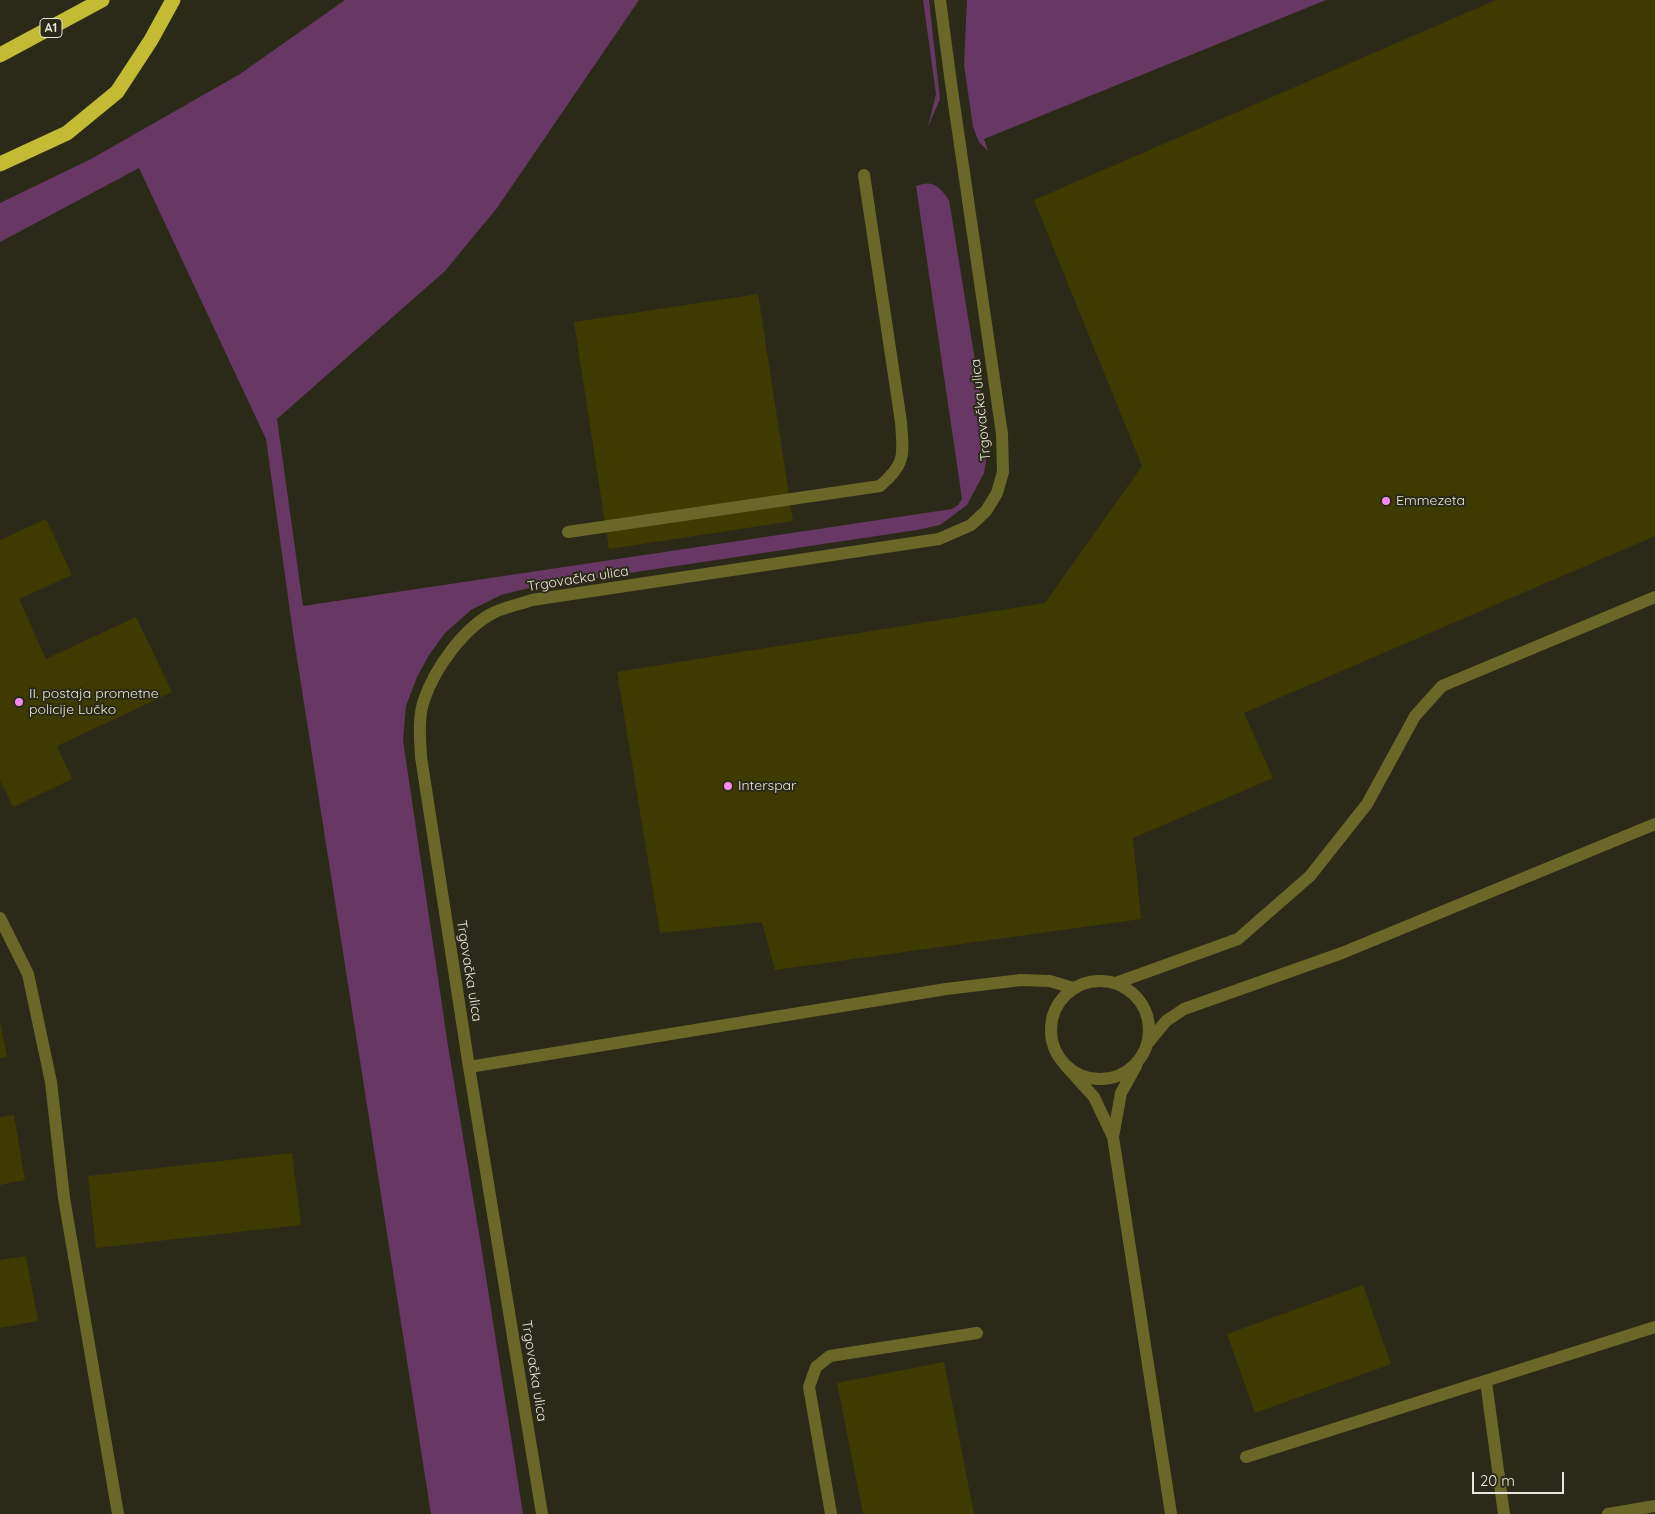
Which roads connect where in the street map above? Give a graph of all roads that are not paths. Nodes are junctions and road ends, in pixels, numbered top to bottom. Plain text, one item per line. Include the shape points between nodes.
1 (102, 0) edge
2 (173, 0) edge
3 (940, 0) edge
4 (0, 55) edge
5 (0, 164) edge
6 (864, 175) dead end
7 (568, 532) dead end
8 (1655, 597) edge
9 (1655, 824) edge
10 (0, 918) edge
11 (1116, 983) junction
12 (1073, 988) junction
13 (1148, 1043) junction
14 (1142, 1056) junction
15 (1065, 1065) junction
16 (469, 1067) junction
17 (1114, 1137) junction
18 (1655, 1327) edge
19 (977, 1333) dead end
20 (1486, 1382) junction
21 (1246, 1457) dead end
22 (1655, 1506) edge
23 (118, 1514) edge
24 (542, 1514) edge
25 (831, 1514) edge
26 (1172, 1514) edge
27 (1504, 1514) edge
28 (1608, 1514) edge

1 - 4 highway, A1
2 - 5 highway via 117,92 67,133
3 - 16 street, Trgovačka ulica via 1002,434 1003,472 997,493 986,511 971,525 939,539 532,600 495,612 472,627 456,643 423,701 420,738
6 - 7 street via 901,422 903,454 894,474 880,486
8 - 11 street via 1442,686 1416,716 1367,804 1310,876 1238,940
9 - 13 street via 1342,954 1184,1009 1166,1020
10 - 23 street via 28,974 51,1082 64,1198
11 - 12 street via 1102,980
11 - 13 street via 1140,1000 1149,1028
12 - 15 street via 1054,1010 1050,1024 1053,1046
12 - 16 street via 1050,981 1021,980 946,989
13 - 14 street
14 - 15 street via 1126,1072 1106,1079 1077,1074
14 - 17 street via 1121,1093
15 - 17 street via 1094,1097
16 - 24 street, Trgovačka ulica
17 - 26 street
18 - 20 street
19 - 25 street via 830,1356 816,1367 809,1387
20 - 21 street
20 - 27 street
22 - 28 street

